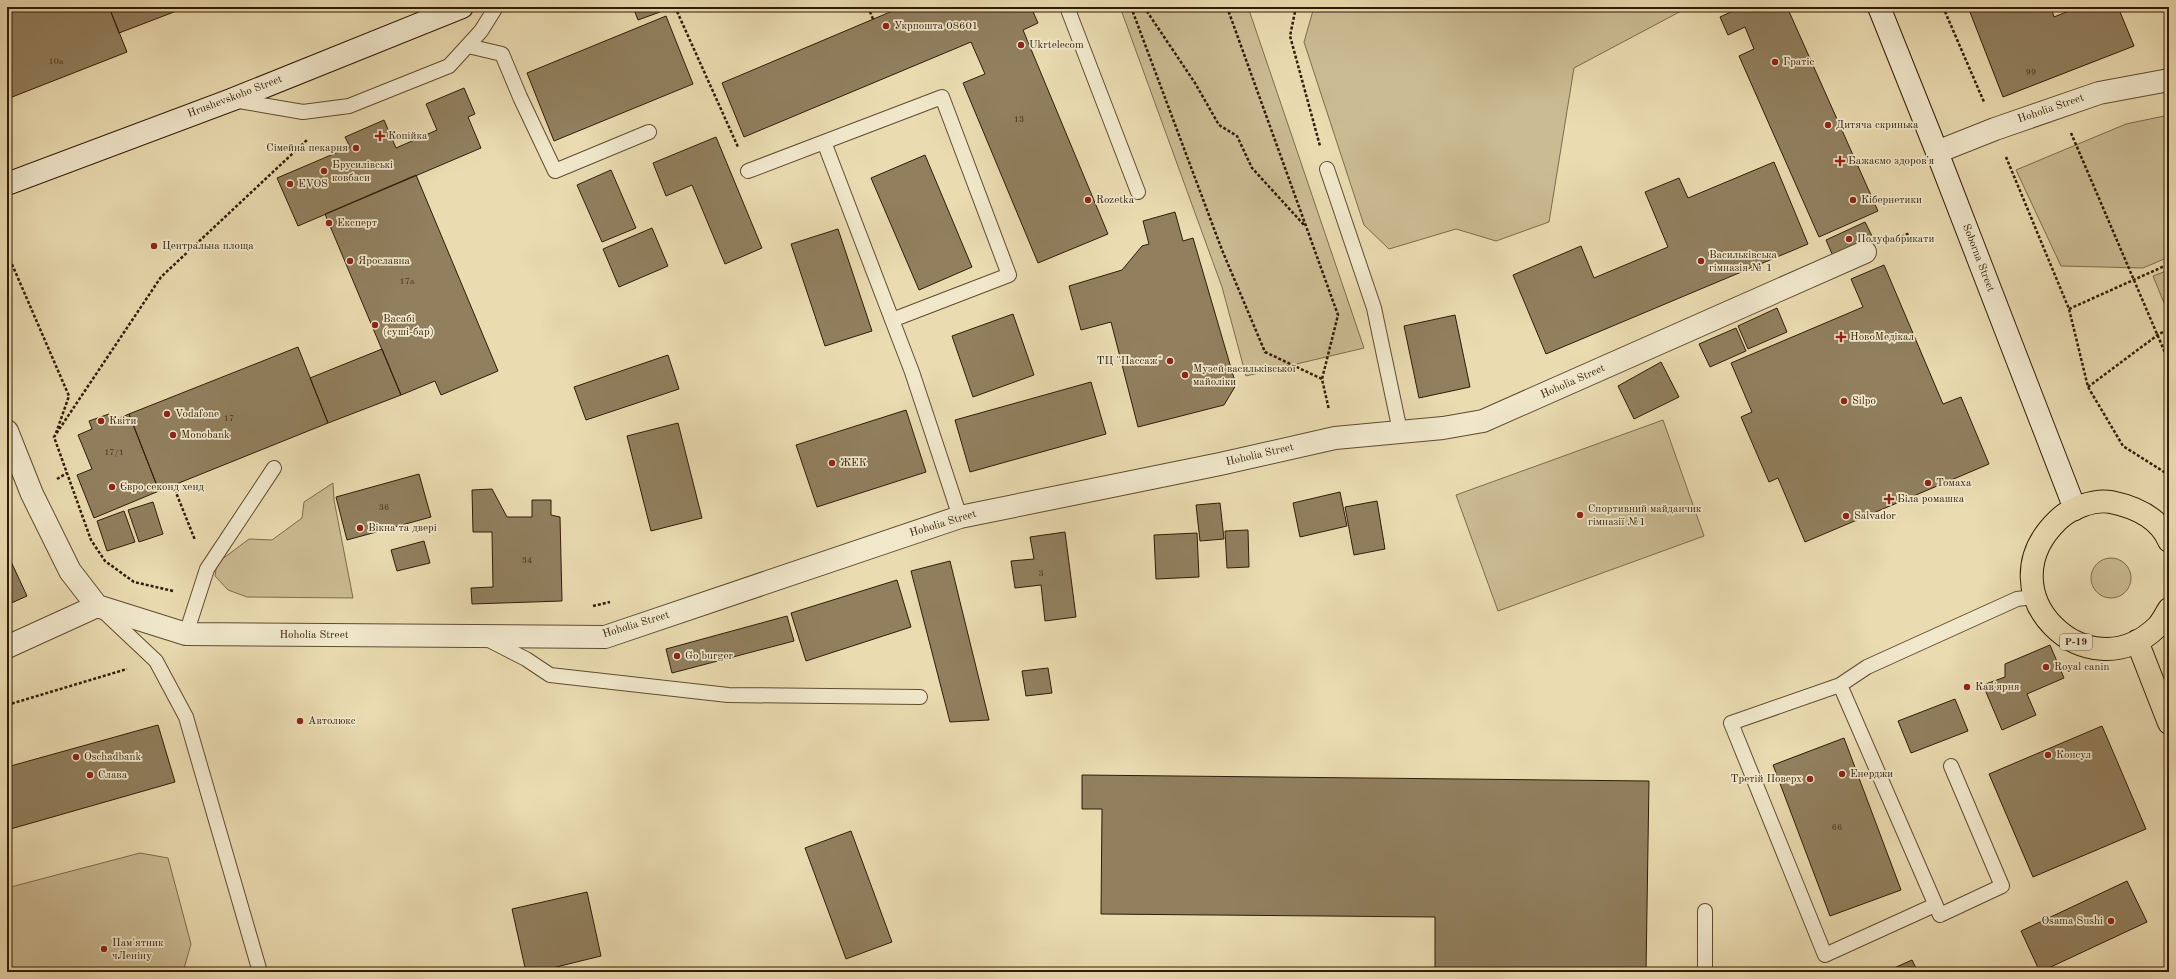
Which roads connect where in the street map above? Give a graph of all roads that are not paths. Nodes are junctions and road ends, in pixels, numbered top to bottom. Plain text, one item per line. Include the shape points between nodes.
1 (462, 7) edge
2 (496, 7) edge
3 (1068, 7) edge
4 (1879, 7) edge
5 (468, 46) junction
6 (2169, 80) edge
7 (231, 100) junction
8 (649, 132) dead end
9 (824, 142) junction
10 (1937, 152) junction
11 (1327, 169) road end
12 (748, 171) road end
13 (7, 184) edge
14 (1138, 192) dead end
15 (1865, 252) dead end
16 (892, 320) junction
17 (7, 431) edge
18 (1400, 431) junction
19 (274, 468) dead end
20 (2075, 509) junction
21 (960, 517) junction
22 (2169, 541) edge
23 (2034, 597) junction
24 (97, 606) junction
25 (2169, 609) edge
26 (186, 634) junction
27 (481, 636) junction
28 (2137, 641) junction
29 (7, 647) edge
30 (1840, 685) junction
31 (920, 697) dead end
32 (2169, 723) edge
33 (1951, 766) dead end
34 (1935, 905) junction
35 (1705, 911) dead end
36 (260, 972) edge
37 (1705, 972) edge

1 - 7 street, Hrushevskoho Street
2 - 5 lane via 481,32
3 - 14 lane
4 - 10 street, Soborna Street
5 - 7 lane via 449,66 349,106 303,112
5 - 8 lane via 502,54 555,171
6 - 10 street, Hoholia Street via 2099,93 1995,128
7 - 13 street, Hrushevskoho Street
9 - 12 lane
9 - 16 lane
9 - 16 lane via 942,97 1009,275
10 - 20 street, Soborna Street
11 - 18 lane via 1374,308
15 - 18 street, Hoholia Street via 1483,421 1443,428
16 - 21 lane
17 - 24 street via 32,494 70,571
18 - 21 street, Hoholia Street via 1335,438
19 - 26 lane via 207,569
20 - 22 main road, Р-19 via 2108,502 2131,506 2151,518
20 - 23 main road, Р-19 via 2064,514 2047,530 2036,551 2031,574
21 - 27 street, Hoholia Street via 605,636
23 - 28 main road, Р-19 via 2046,619 2064,636 2087,646 2113,648
23 - 30 lane via 2017,599 2002,605 1867,667
24 - 26 street, Hoholia Street
24 - 29 street
24 - 36 lane via 156,661 186,717
25 - 28 main road, Р-19 via 2157,626
26 - 27 street, Hoholia Street
27 - 31 lane via 526,659 550,675 728,695
28 - 32 main road
30 - 34 lane
30 - 34 lane via 1731,723 1825,955
33 - 34 lane via 2002,886 1940,915
35 - 37 lane

